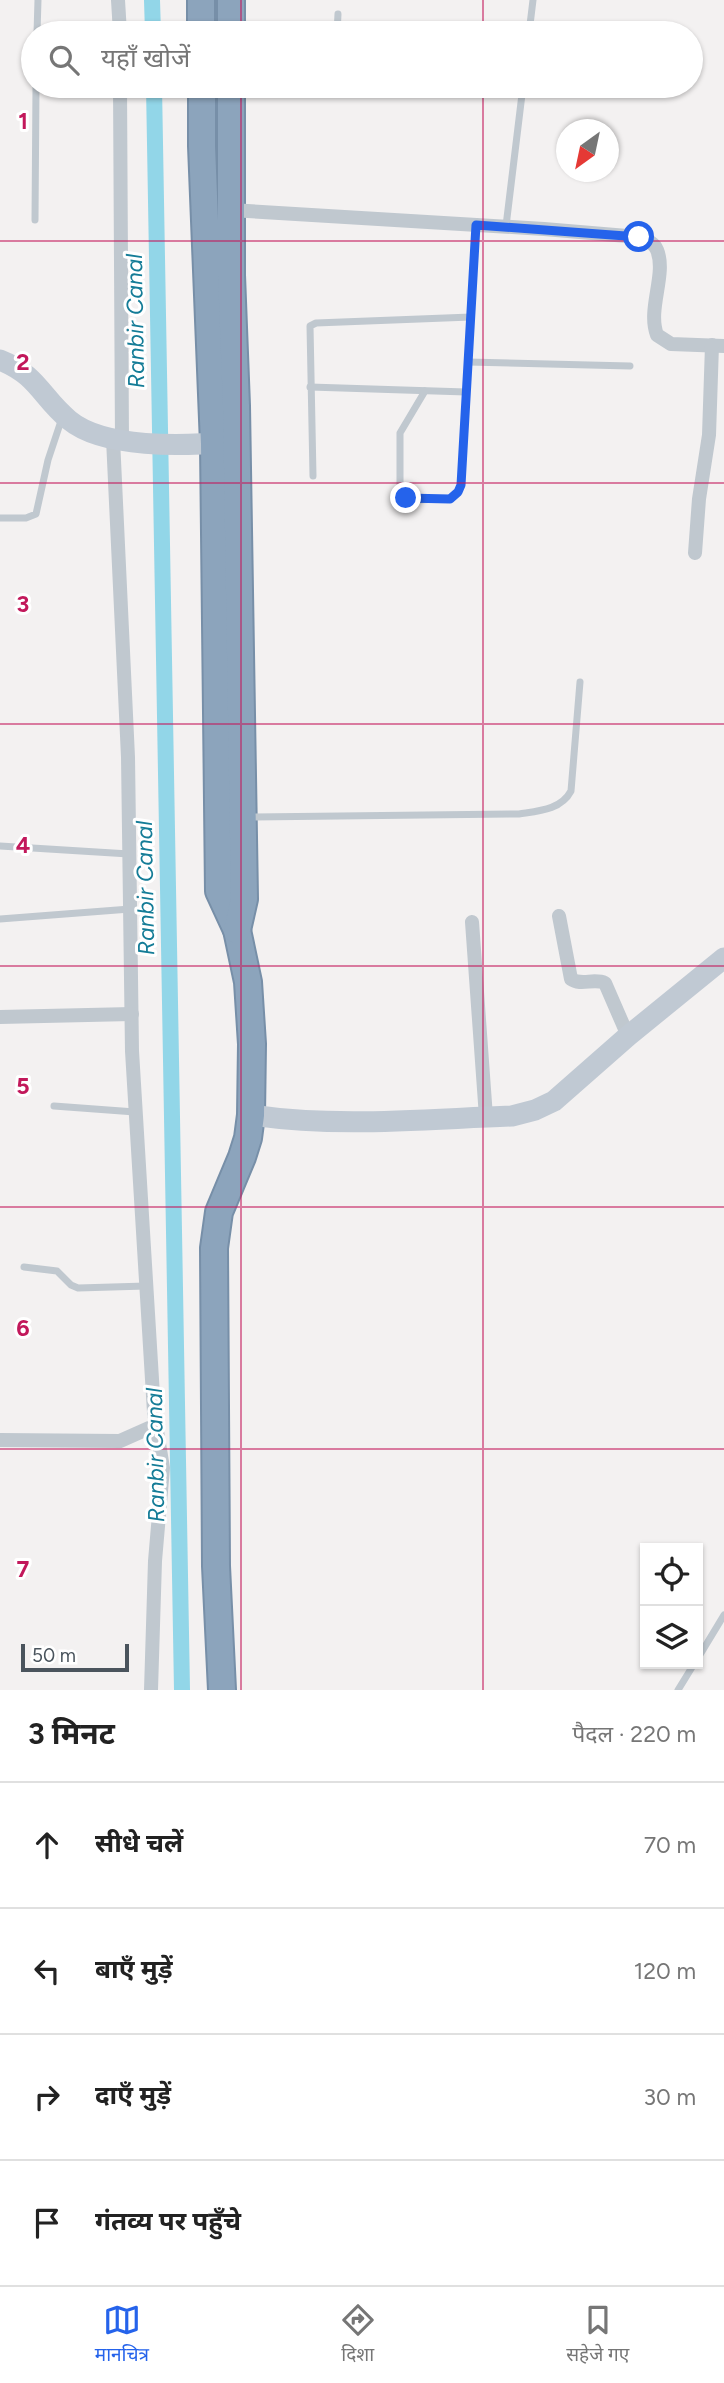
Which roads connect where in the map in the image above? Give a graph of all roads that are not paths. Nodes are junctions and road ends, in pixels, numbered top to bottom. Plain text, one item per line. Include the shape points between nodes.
1 (38, 0) edge
2 (118, 0) edge
3 (201, 0) edge
4 (231, 0) edge
5 (533, 0) edge
6 (338, 14) dead end
7 (37, 21) edge
8 (119, 21) edge
9 (201, 21) edge
10 (231, 21) edge
11 (338, 21) edge
12 (530, 21) edge
13 (36, 98) edge
14 (120, 98) edge
15 (202, 98) edge
16 (231, 98) edge
17 (521, 98) edge
18 (231, 210) junction
19 (35, 220) dead end
20 (476, 225) junction
21 (506, 227) junction
22 (471, 317) junction
23 (718, 346) edge
24 (0, 360) edge
25 (468, 362) junction
26 (630, 366) dead end
27 (310, 387) junction
28 (425, 391) junction
29 (466, 392) junction
30 (63, 414) junction
31 (117, 440) junction
32 (225, 443) junction
33 (313, 476) dead end
34 (0, 517) edge
35 (695, 553) dead end
36 (580, 682) dead end
37 (242, 817) junction
38 (0, 846) edge
39 (129, 854) junction
40 (130, 909) junction
41 (559, 916) dead end
42 (0, 919) edge
43 (472, 922) dead end
44 (237, 930) junction
45 (724, 958) edge
46 (131, 1014) junction
47 (0, 1017) edge
48 (628, 1036) junction
49 (54, 1106) dead end
50 (136, 1112) junction
51 (251, 1115) junction
52 (486, 1117) junction
53 (24, 1267) dead end
54 (146, 1286) junction
55 (156, 1425) junction
56 (0, 1440) edge
57 (724, 1615) edge
58 (703, 1650) edge
59 (691, 1669) edge
60 (151, 1690) edge
61 (222, 1690) edge
62 (678, 1690) edge

1 - 7 lane
2 - 8 street
3 - 9 highway
4 - 10 highway
5 - 12 lane
6 - 11 lane
13 - 19 lane
14 - 31 street
15 - 32 highway
16 - 18 highway
17 - 21 lane
18 - 20 street
18 - 32 highway
20 - 21 street
20 - 22 lane
21 - 23 street via 649,241 658,258 657,335 671,344
22 - 25 lane
22 - 27 lane via 312,324
23 - 35 street
24 - 30 street via 21,369
25 - 26 lane
25 - 29 lane
27 - 28 lane
27 - 33 lane
28 - 29 lane
28 - 29 lane via 400,433 400,488 402,496 411,500 450,499 458,492
30 - 31 street via 93,435
30 - 34 lane via 36,514
31 - 32 street
31 - 39 street
32 - 37 highway
32 - 44 highway via 219,891
36 - 37 lane via 571,791 562,803 547,810
37 - 44 highway via 244,899
38 - 39 lane
39 - 40 street
40 - 42 lane
40 - 46 street
41 - 48 street via 571,979 605,983
43 - 52 street
44 - 51 highway via 250,1004
45 - 48 street
46 - 47 street
46 - 50 street
48 - 52 street via 554,1101 512,1116
49 - 50 lane
50 - 54 street
51 - 52 street via 340,1122
51 - 61 highway via 242,1157 219,1212 214,1248 216,1566
53 - 54 lane via 57,1271 78,1288
54 - 55 street
55 - 56 street via 120,1441
55 - 60 street via 163,1468
57 - 58 lane
59 - 62 lane

